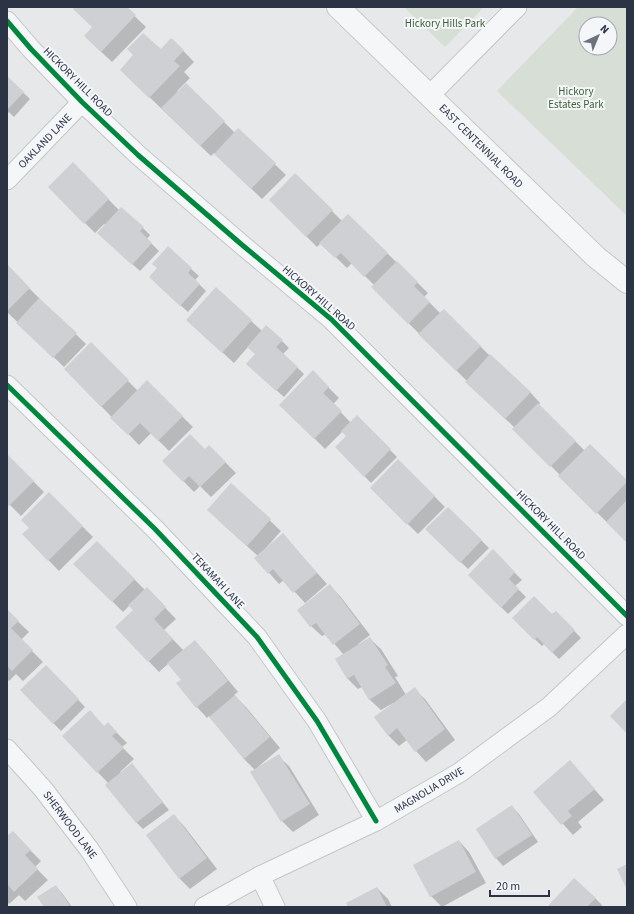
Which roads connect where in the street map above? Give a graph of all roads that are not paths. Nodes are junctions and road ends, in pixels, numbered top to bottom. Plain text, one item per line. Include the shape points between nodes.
1 (338, 7) edge
2 (516, 7) edge
3 (7, 21) edge
4 (430, 95) junction
5 (82, 102) junction
6 (7, 180) edge
7 (627, 282) edge
8 (7, 385) edge
9 (627, 616) edge
10 (627, 634) edge
11 (7, 749) edge
12 (376, 821) junction
13 (260, 876) junction
14 (127, 907) edge
15 (204, 907) edge
16 (276, 907) edge

1 - 4 street, EAST CENTENNIAL ROAD
2 - 4 street
3 - 5 street, HICKORY HILL ROAD
4 - 7 street, EAST CENTENNIAL ROAD via 596,257
5 - 6 street, OAKLAND LANE
5 - 9 street, HICKORY HILL ROAD via 138,155 330,319
8 - 12 street, TEKAMAH LANE via 155,528 257,637 317,721
10 - 12 street, MAGNOLIA DRIVE via 550,707 459,773
11 - 14 street, SHERWOOD LANE via 43,789 89,849
12 - 13 street, MAGNOLIA DRIVE
13 - 15 street, MAGNOLIA DRIVE
13 - 16 street

